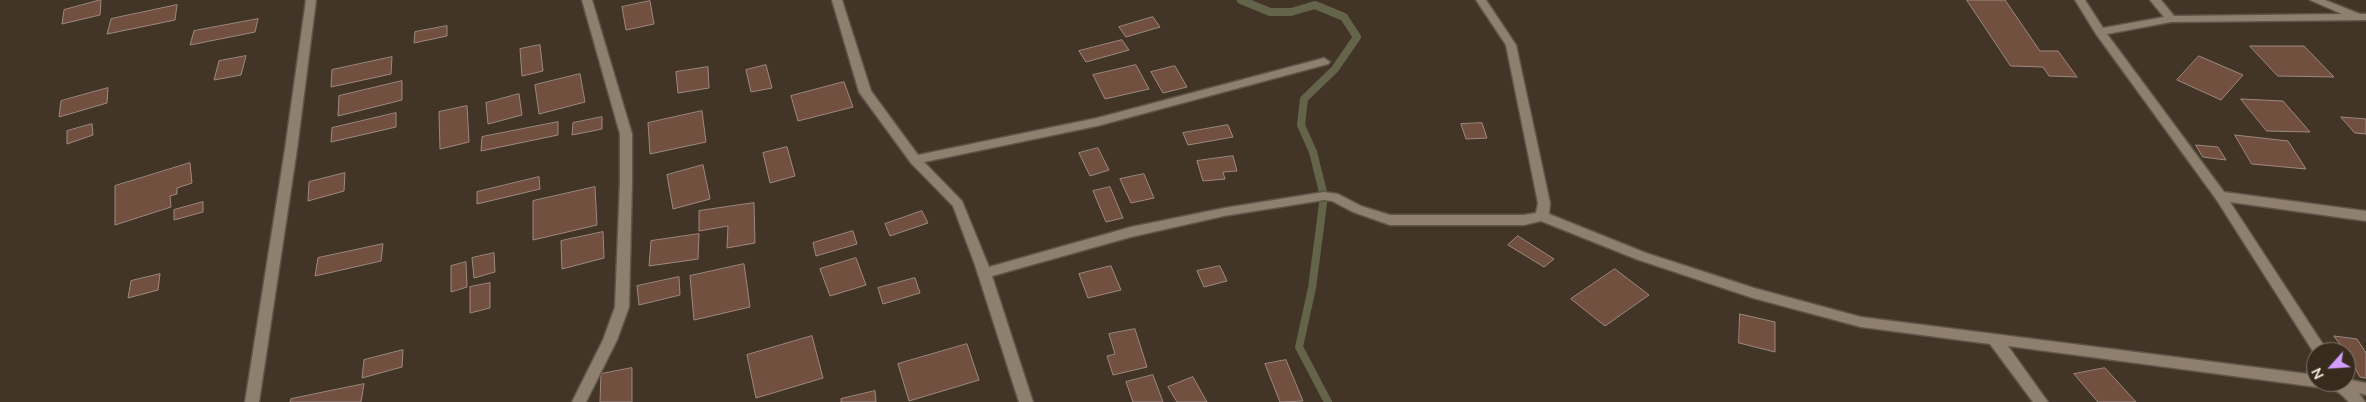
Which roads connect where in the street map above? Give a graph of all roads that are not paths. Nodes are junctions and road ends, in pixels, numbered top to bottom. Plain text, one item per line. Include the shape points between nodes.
1 (312, 0) edge
2 (587, 0) edge
3 (836, 0) edge
4 (1481, 0) edge
5 (2080, 0) edge
6 (2155, 0) edge
7 (2315, 0) edge
8 (2364, 17) edge
9 (2171, 19) junction
10 (2100, 32) junction
11 (1324, 62) dead end
12 (915, 160) junction
13 (2220, 196) junction
14 (1542, 216) junction
15 (2366, 216) edge
16 (985, 273) junction
17 (1995, 340) junction
18 (2315, 342) edge
19 (2306, 380) edge
20 (2349, 392) edge
21 (252, 402) edge
22 (579, 402) edge
23 (1026, 402) edge
24 (2042, 402) edge
25 (2358, 402) edge

1 - 21 street
2 - 22 street via 626,134 626,182 622,306 610,340
3 - 12 street via 865,92
4 - 14 street via 1511,45 1544,203
5 - 10 street
6 - 9 street
7 - 8 street
8 - 9 street
9 - 10 street
10 - 13 street
11 - 12 street via 1097,122
12 - 16 street via 958,204
13 - 15 street
13 - 18 street
14 - 16 street via 1524,220 1390,220 1324,196 1224,212 1131,232
14 - 17 street via 1641,256 1753,293 1862,322
16 - 23 street
17 - 19 street
17 - 24 street
20 - 25 street

